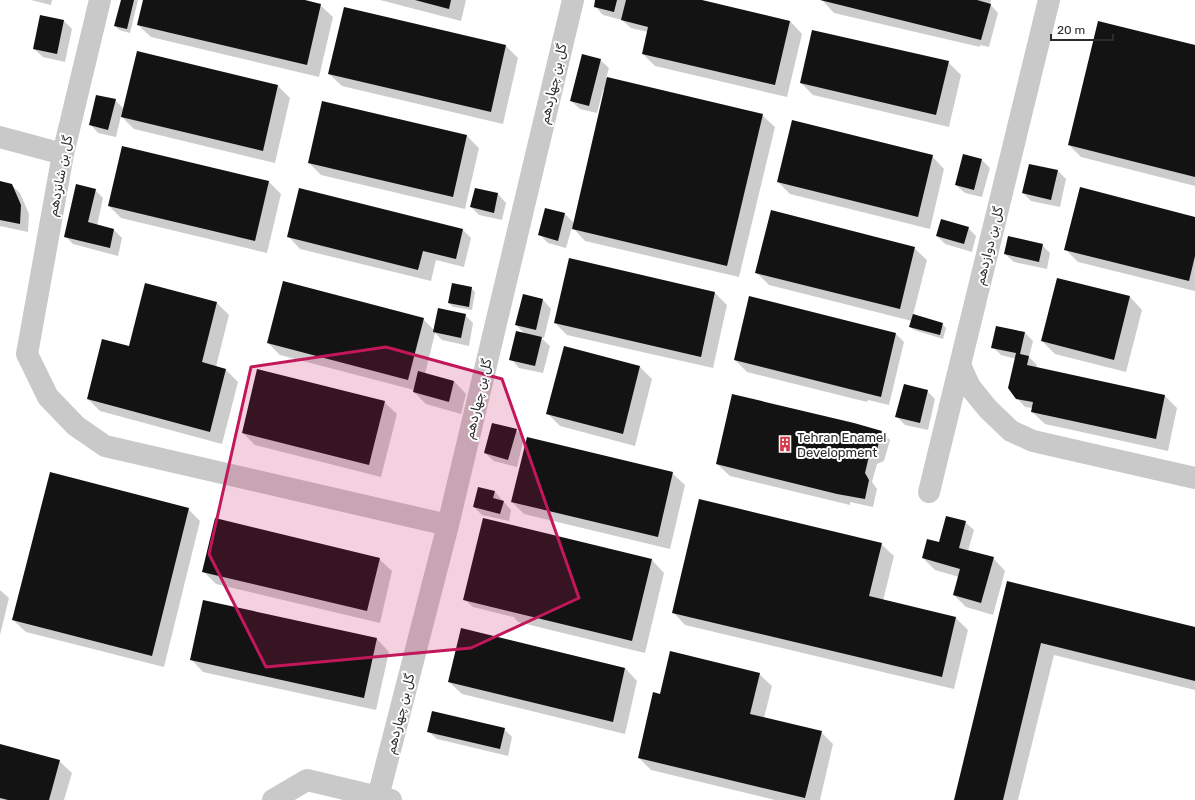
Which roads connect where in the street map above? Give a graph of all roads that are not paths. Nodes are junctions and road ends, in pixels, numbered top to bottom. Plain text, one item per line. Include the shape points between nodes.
1 (100, 0) edge
2 (572, 0) edge
3 (1049, 0) edge
4 (0, 137) edge
5 (63, 154) junction
6 (960, 365) junction
7 (1195, 478) edge
8 (929, 492) dead end
9 (448, 525) junction
10 (385, 798) edge
11 (273, 800) edge

1 - 5 street, گل بن شانزدهم
2 - 9 street, گل بن چهاردهم
3 - 6 street, گل بن دوازدهم
4 - 5 street
5 - 9 street, گل بن شانزدهم via 27,354 48,397 76,426 105,446
6 - 7 street via 970,388 1012,431 1033,441
6 - 8 street, گل بن دوازدهم
9 - 10 street, گل بن چهاردهم
10 - 11 street via 307,780

